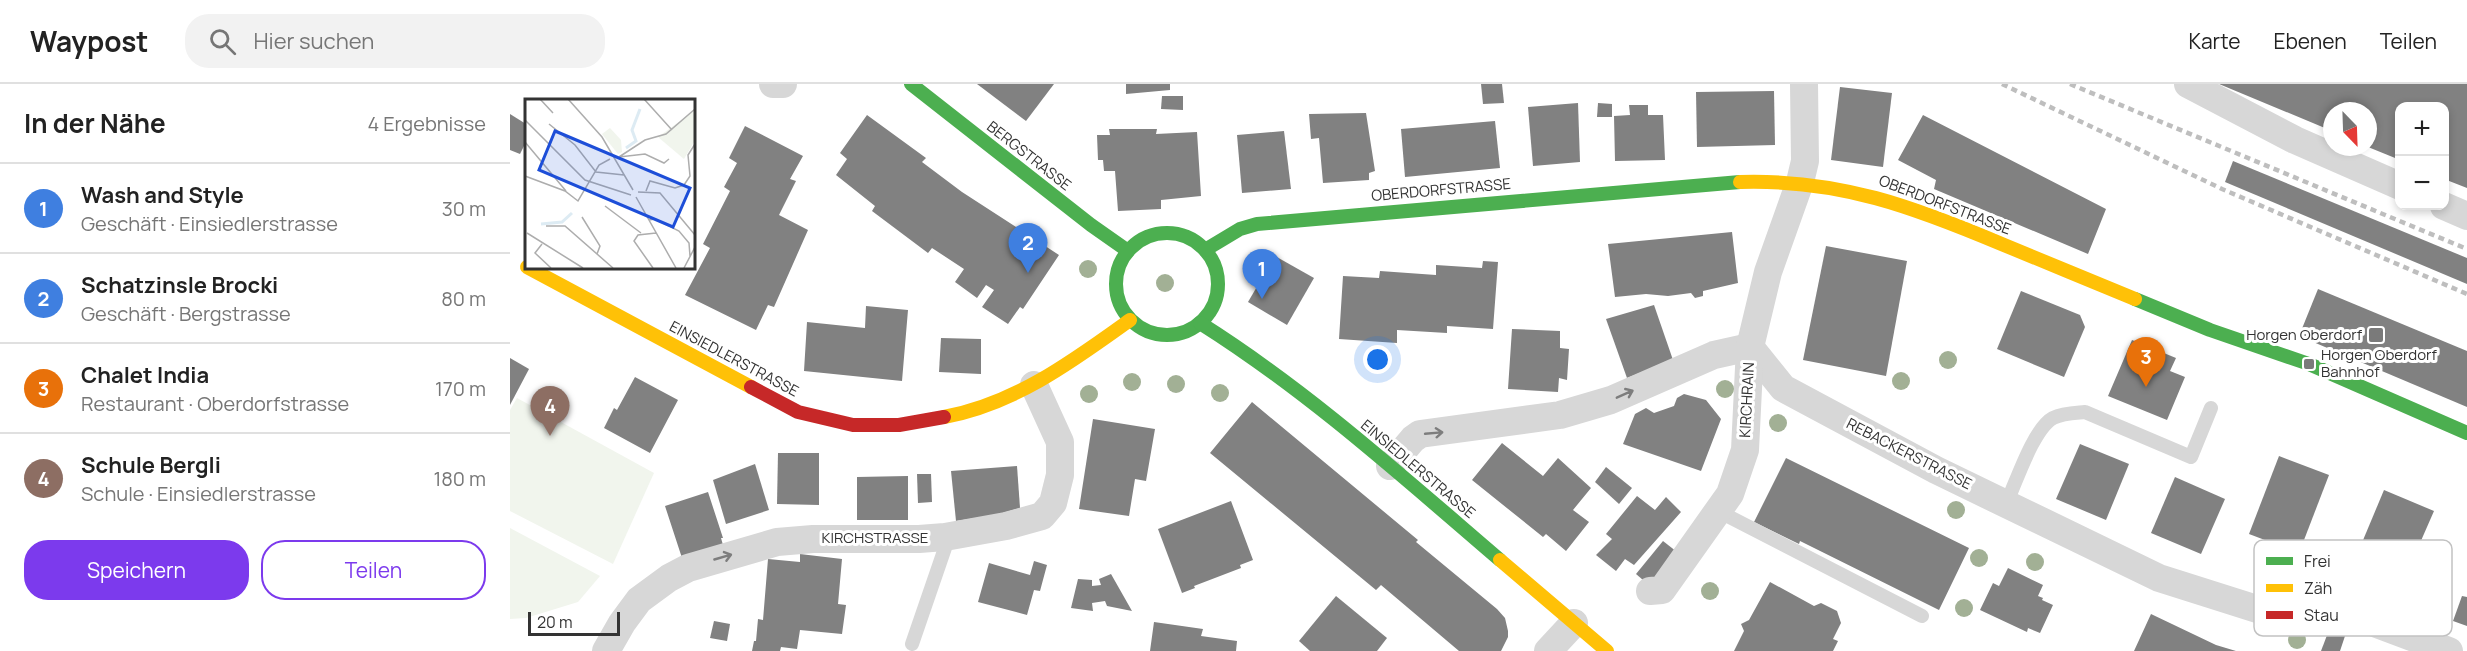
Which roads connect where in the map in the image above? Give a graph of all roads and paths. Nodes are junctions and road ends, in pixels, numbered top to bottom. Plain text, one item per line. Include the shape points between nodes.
1 (773, 84) edge
2 (783, 84) edge
3 (911, 84) edge
4 (1804, 84) edge
5 (2188, 84) edge
6 (1800, 182) junction
7 (2395, 184) edge
8 (2449, 208) edge
9 (2467, 216) edge
10 (1205, 250) junction
11 (1128, 251) junction
12 (530, 268) edge
13 (1130, 320) junction
14 (1200, 323) junction
15 (1750, 347) junction
16 (1034, 385) junction
17 (2211, 408) dead end
18 (2467, 432) edge
19 (1390, 466) junction
20 (2006, 504) junction
21 (1718, 511) junction
22 (945, 537) junction
23 (1650, 591) dead end
24 (2254, 608) edge
25 (1922, 616) dead end
26 (1574, 623) junction
27 (2409, 636) edge
28 (912, 644) dead end
29 (606, 651) edge
30 (1548, 651) edge
31 (1607, 651) edge
32 (2449, 651) edge

1 - 2 street
3 - 11 street, BERGSTRASSE
4 - 6 street, KIRCHRAIN via 1806,145
5 - 7 street via 2295,140
6 - 10 street, OBERDORFSTRASSE via 1730,182 1257,224
6 - 15 street, KIRCHRAIN via 1768,272
6 - 18 street, OBERDORFSTRASSE via 1894,200 2210,330 2309,364
8 - 9 street
10 - 11 street via 1181,235 1167,233 1152,235
10 - 14 street via 1214,264 1217,296
11 - 13 street via 1120,263 1116,286
12 - 16 street, EINSIEDLERSTRASSE via 798,412 853,425 899,425 964,413
13 - 14 street via 1143,329 1165,335 1187,331
13 - 16 street, EINSIEDLERSTRASSE
14 - 19 street, EINSIEDLERSTRASSE via 1317,404
19 -> 15 street via 1420,434 1570,412 1611,400 1714,355
15 - 20 street, REBACKERSTRASSE via 1783,388
15 - 21 street, KIRCHRAIN via 1745,450 1730,494
16 - 22 street, KIRCHSTRASSE via 1059,442 1060,475 1053,503 1042,516
17 - 20 lane via 2191,457 2085,412 2051,419 2038,434
19 - 26 street, EINSIEDLERSTRASSE
20 - 24 street, REBACKERSTRASSE via 2159,578
21 - 23 street, KIRCHRAIN via 1662,590
21 - 25 lane
22 - 28 lane via 945,548
29 -> 22 street, KIRCHSTRASSE via 639,600 688,568 777,542
26 - 30 street
26 - 31 street, EINSIEDLERSTRASSE
27 - 32 street, REBACKERSTRASSE

